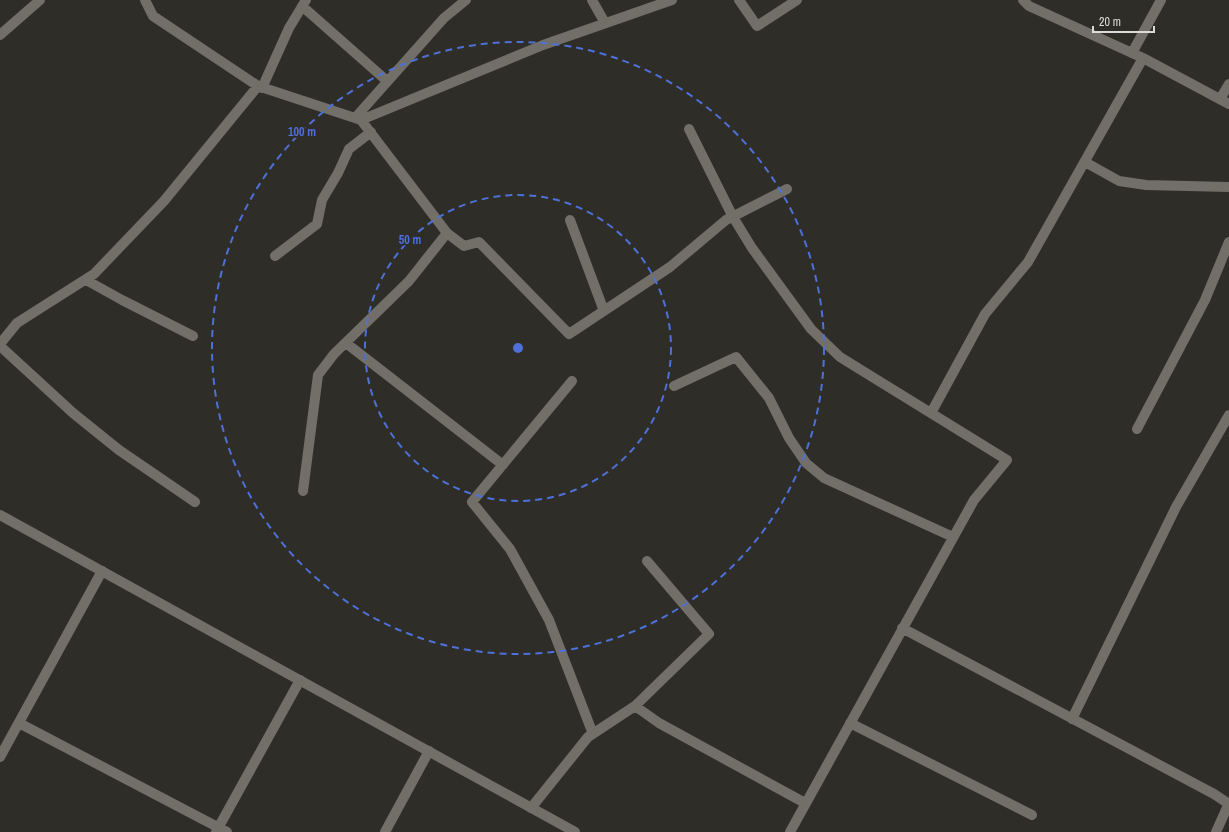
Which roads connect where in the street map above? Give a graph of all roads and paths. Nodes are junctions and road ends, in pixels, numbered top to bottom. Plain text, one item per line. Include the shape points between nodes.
1 (40, 0) edge
2 (145, 0) edge
3 (466, 0) edge
4 (592, 0) edge
5 (672, 0) edge
6 (739, 0) edge
7 (797, 0) edge
8 (1023, 0) edge
9 (1161, 0) edge
10 (304, 3) edge
11 (605, 23) junction
12 (0, 35) edge
13 (1132, 53) junction
14 (1142, 58) junction
15 (387, 81) junction
16 (1229, 84) edge
17 (260, 87) junction
18 (1225, 102) edge
19 (358, 119) junction
20 (689, 129) dead end
21 (371, 132) junction
22 (1084, 162) junction
23 (1229, 187) edge
24 (787, 189) dead end
25 (733, 217) junction
26 (570, 220) dead end
27 (447, 233) junction
28 (1229, 242) edge
29 (276, 256) dead end
30 (86, 280) junction
31 (604, 311) junction
32 (193, 336) dead end
33 (346, 343) junction
34 (0, 345) edge
35 (572, 381) dead end
36 (674, 386) dead end
37 (931, 413) junction
38 (1229, 415) edge
39 (1137, 429) dead end
40 (503, 465) junction
41 (303, 490) dead end
42 (195, 502) dead end
43 (0, 515) edge
44 (953, 537) junction
45 (647, 561) dead end
46 (102, 571) junction
47 (902, 628) junction
48 (300, 680) junction
49 (635, 706) junction
50 (1072, 718) junction
51 (19, 723) junction
52 (850, 723) junction
53 (593, 734) junction
54 (429, 751) junction
55 (0, 757) edge
56 (805, 804) junction
57 (1229, 804) edge
58 (531, 808) junction
59 (1032, 815) dead end
60 (560, 828) edge
61 (220, 830) edge
62 (385, 832) edge
63 (575, 832) edge
64 (790, 832) edge
65 (1216, 832) edge

1 - 12 street
2 - 17 street via 153,16
3 - 15 street via 444,18
4 - 11 street
5 - 11 street
6 - 7 street via 757,26
8 - 13 street via 1029,6
9 - 13 street
10 - 15 street
10 - 17 street
11 - 19 street
13 - 14 street
14 - 18 street
14 - 22 street
15 - 19 street
16 - 18 street
17 - 19 street
17 - 30 street via 164,202
19 - 21 street
20 - 25 street
21 - 27 street
21 - 29 street via 349,149 322,200 317,224
22 - 23 street via 1119,181 1146,185
22 - 37 street via 1028,262 985,314
24 - 25 street
25 - 31 street via 726,220 670,267
25 - 37 street via 752,248 811,329 840,357
26 - 31 street
27 - 31 street via 464,246 479,242 569,334
27 - 33 street via 409,281
28 - 39 street via 1205,300
30 - 32 street
30 - 34 street via 17,323
33 - 40 street
33 - 41 street via 318,375
34 - 42 street via 119,450
35 - 40 street
36 - 44 street via 736,357 769,398 789,438 806,463 824,478
37 - 44 street via 1007,460 974,500
38 - 50 street via 1176,507
40 - 53 street via 472,502 510,549 549,620
43 - 46 street
44 - 47 street
45 - 49 street via 709,634
46 - 48 street
46 - 51 street
47 - 50 street
47 - 52 street
48 - 54 street
48 - 61 street
49 - 53 street
49 - 56 street via 659,723
50 - 57 street
51 - 55 street
51 - 61 street
52 - 56 street
52 - 59 street
53 - 58 street
54 - 58 street
54 - 62 street
56 - 64 street
57 - 65 street
58 - 60 street
60 - 63 street

